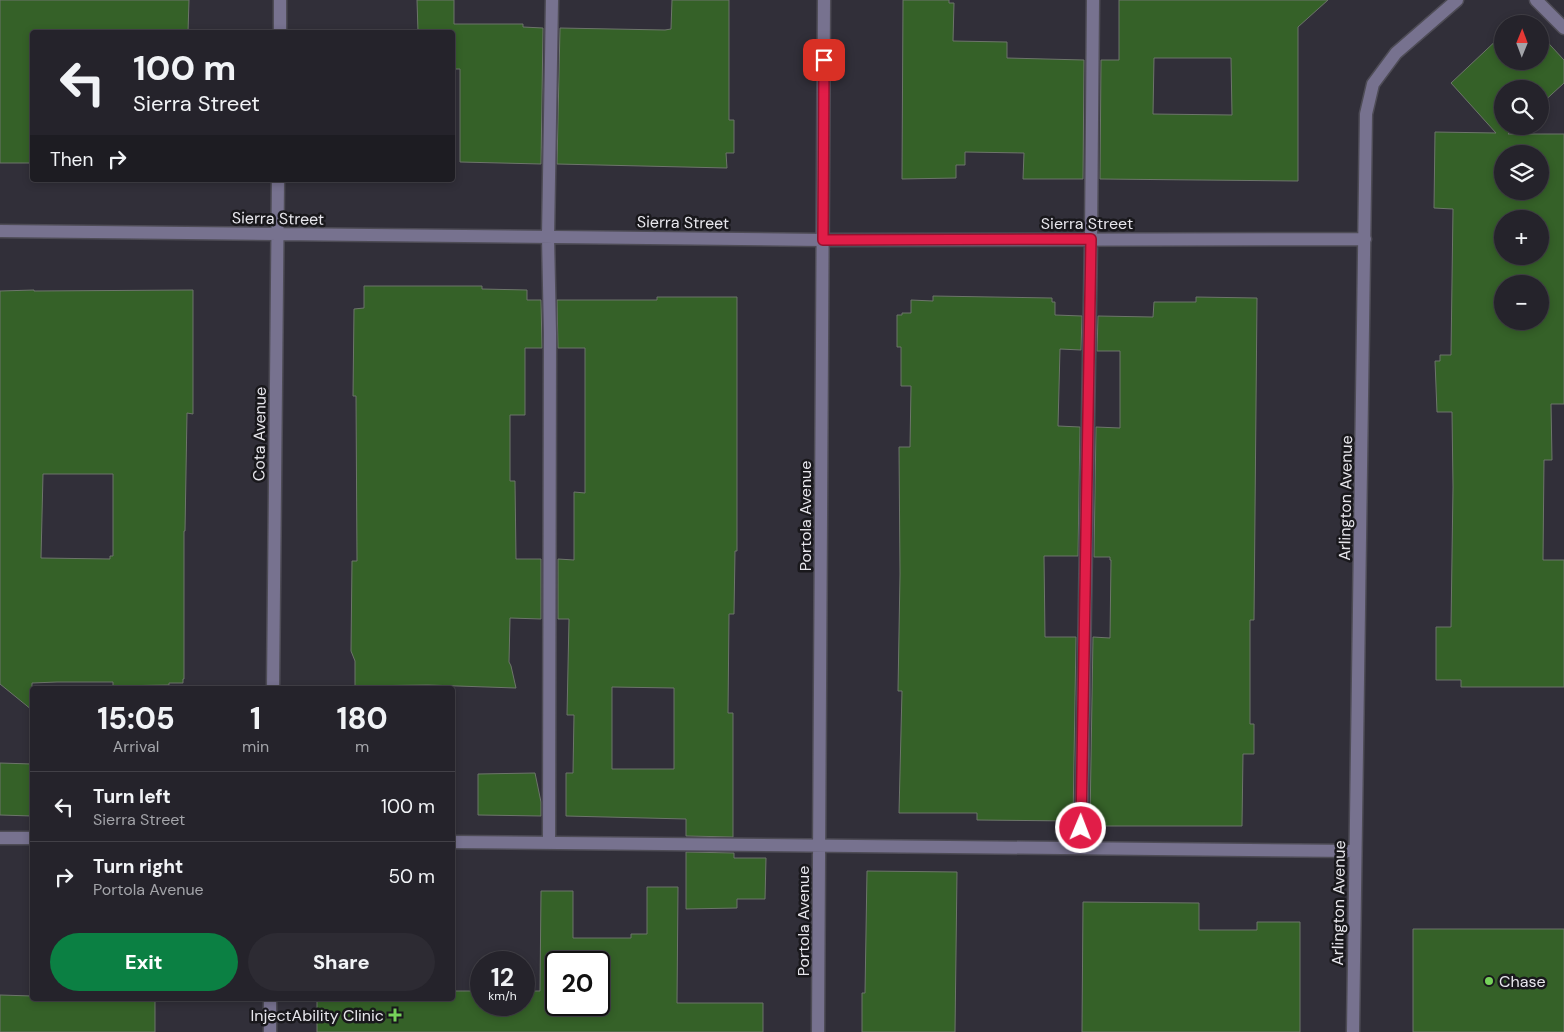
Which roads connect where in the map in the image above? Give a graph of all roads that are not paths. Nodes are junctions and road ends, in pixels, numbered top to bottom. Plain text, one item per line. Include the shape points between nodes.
1 (280, 0) edge
2 (552, 0) edge
3 (824, 0) edge
4 (1093, 0) edge
5 (1457, 0) edge
6 (1536, 0) edge
7 (1564, 28) edge
8 (280, 30) edge
9 (278, 182) edge
10 (0, 231) edge
11 (277, 234) junction
12 (548, 237) junction
13 (1091, 239) junction
14 (1365, 239) junction
15 (823, 240) junction
16 (273, 686) edge
17 (0, 838) edge
18 (30, 838) edge
19 (455, 842) edge
20 (549, 843) junction
21 (819, 846) junction
22 (1081, 848) junction
23 (1355, 850) junction
24 (270, 1001) edge
25 (270, 1032) edge
26 (818, 1032) edge
27 (1352, 1032) edge

1 - 8 street
2 - 12 street
3 - 15 street, Portola Avenue
4 - 13 street
5 - 14 street, Arlington Avenue via 1396,53 1373,84 1366,114
6 - 7 street
9 - 11 street, Cota Avenue
10 - 11 street, Sierra Street
11 - 12 street, Sierra Street
11 - 16 street, Cota Avenue
12 - 15 street, Sierra Street
12 - 20 street
13 - 14 street, Sierra Street
13 - 15 street, Sierra Street
13 - 22 street
14 - 23 street, Arlington Avenue
15 - 21 street, Portola Avenue
17 - 18 street
19 - 20 street
20 - 21 street
21 - 22 street
21 - 26 street, Portola Avenue
22 - 23 street
23 - 27 street, Arlington Avenue
24 - 25 street

